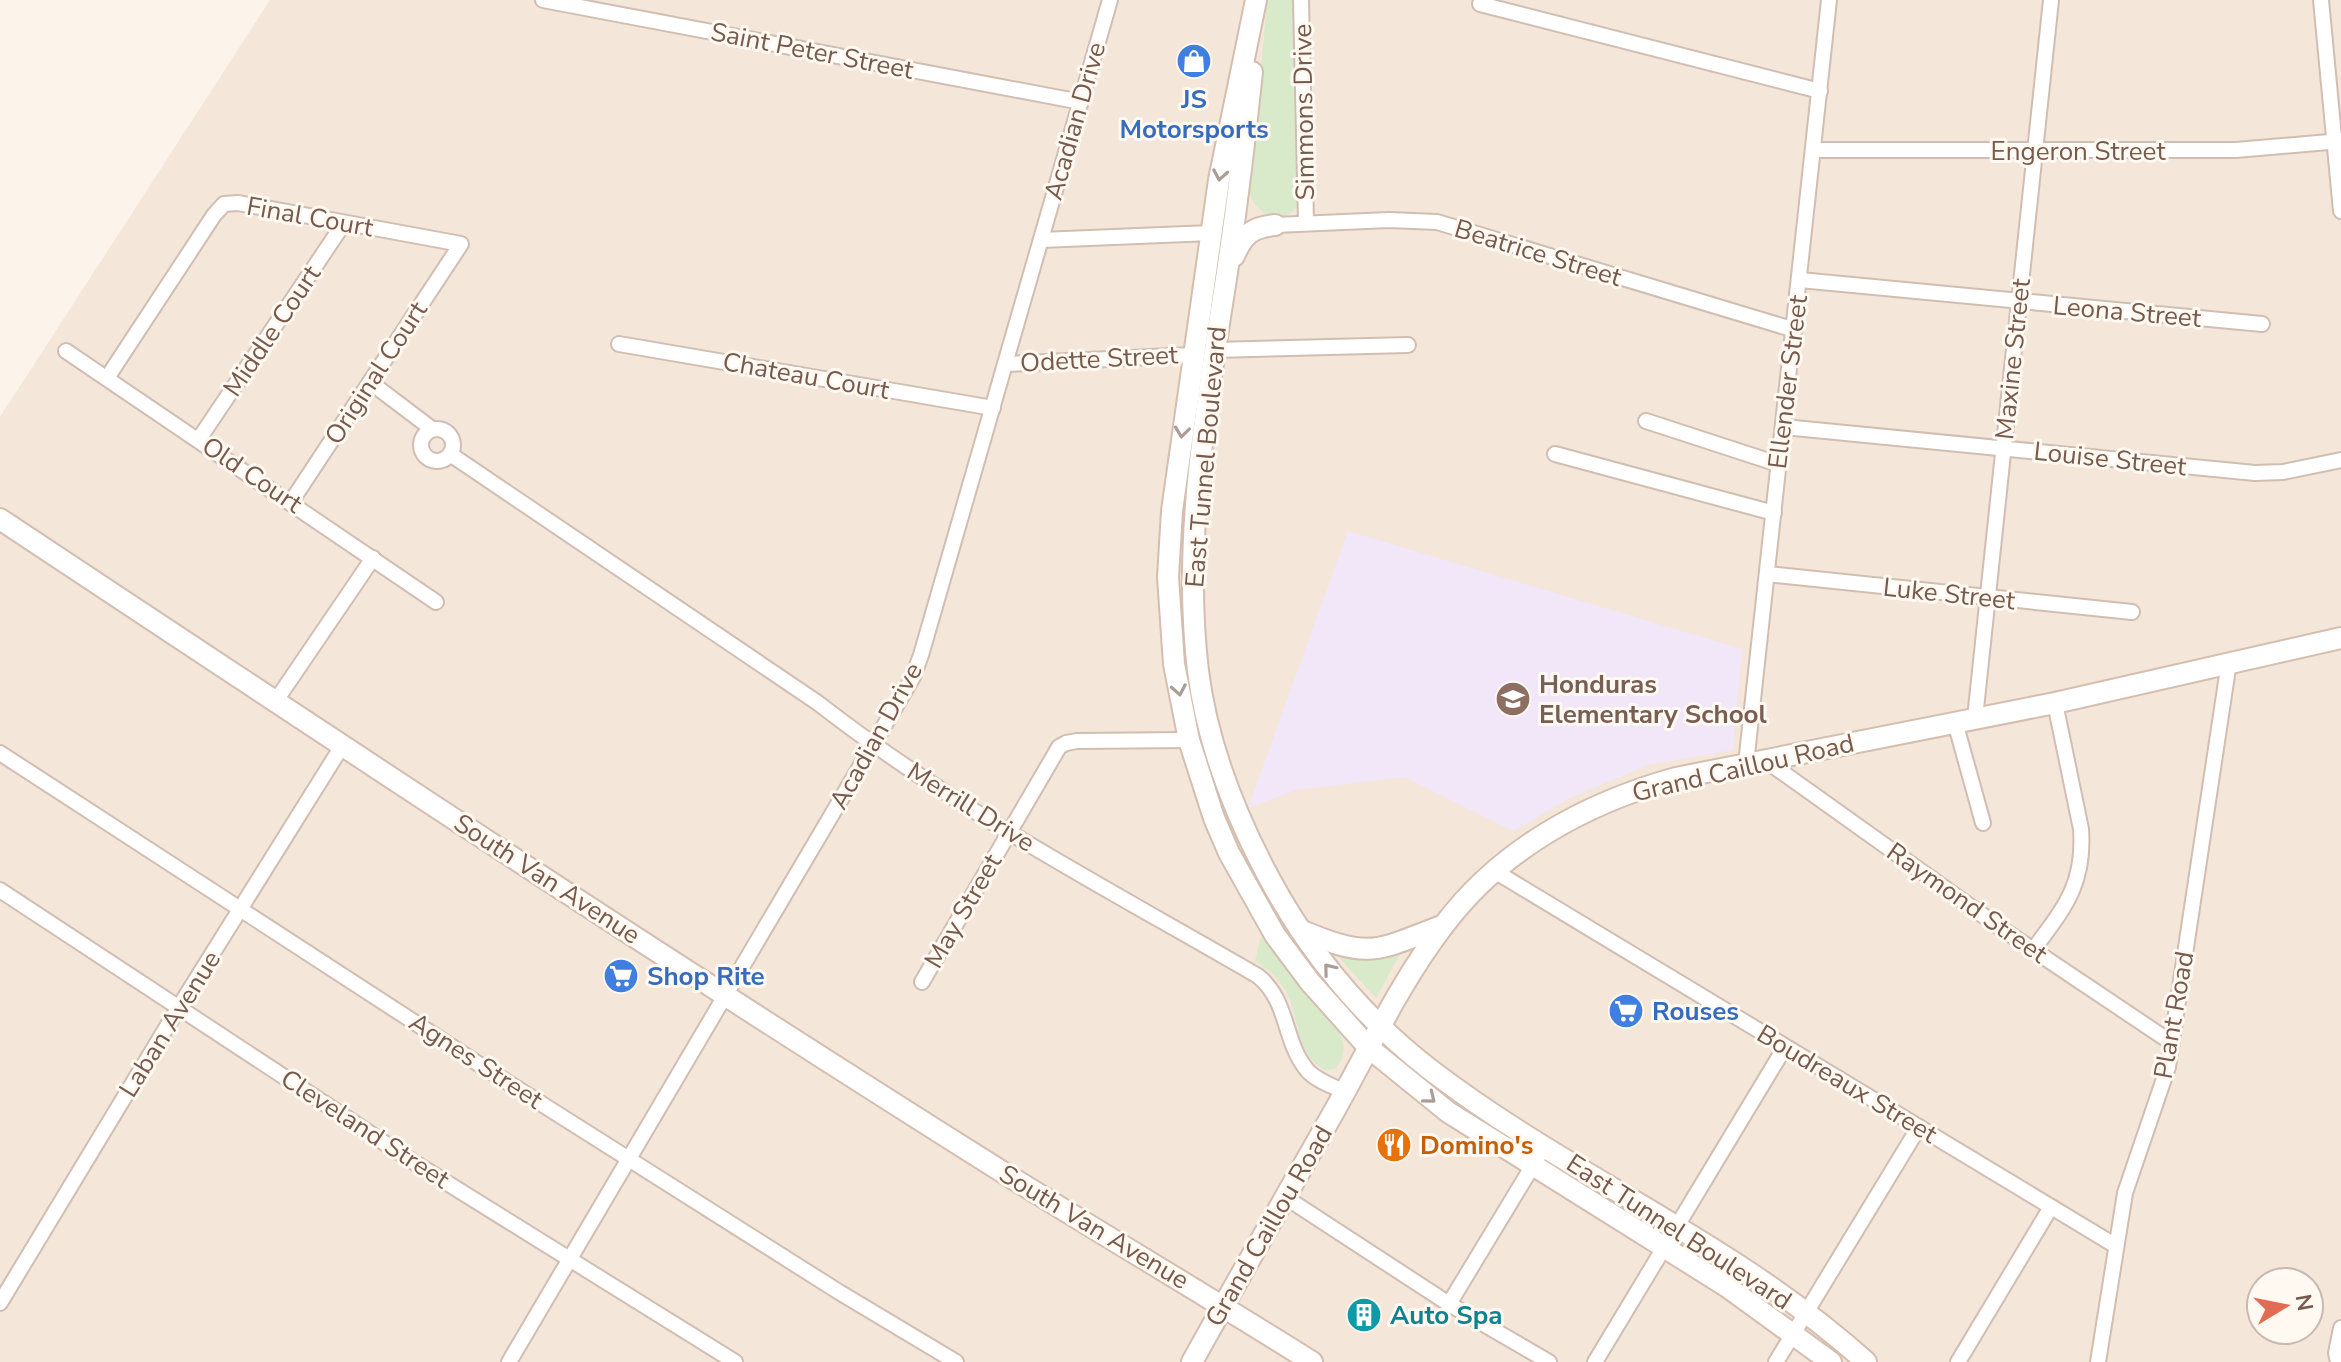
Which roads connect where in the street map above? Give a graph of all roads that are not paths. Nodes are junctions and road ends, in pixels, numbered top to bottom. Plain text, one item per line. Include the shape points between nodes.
1 (543, 0) edge
2 (1110, 0) edge
3 (1301, 0) edge
4 (1829, 0) edge
5 (2051, 0) edge
6 (2321, 0) edge
7 (1480, 4) dead end
8 (1255, 8) edge
9 (1820, 91) junction
10 (1081, 102) junction
11 (2338, 142) edge
12 (1814, 150) junction
13 (2035, 151) junction
14 (1239, 184) junction
15 (2341, 211) edge
16 (344, 223) junction
17 (1306, 223) junction
18 (1275, 225) junction
19 (1211, 233) junction
20 (1041, 240) junction
21 (461, 244) joint
22 (1227, 268) junction
23 (1800, 280) junction
24 (2019, 302) junction
25 (1198, 315) junction
26 (2262, 324) dead end
27 (1795, 330) junction
28 (619, 344) dead end
29 (1408, 345) dead end
30 (1214, 350) junction
31 (66, 351) dead end
32 (1192, 355) junction
33 (1006, 364) junction
34 (107, 378) junction
35 (370, 382) junction
36 (1208, 397) junction
37 (993, 408) junction
38 (1646, 421) dead end
39 (1784, 427) junction
40 (432, 429) junction
41 (199, 439) junction
42 (2003, 448) junction
43 (450, 454) junction
44 (1555, 454) dead end
45 (2341, 460) edge
46 (1778, 464) junction
47 (291, 502) junction
48 (1774, 513) junction
49 (0, 519) edge
50 (373, 558) junction
51 (1767, 574) junction
52 (1988, 598) junction
53 (436, 602) dead end
54 (2132, 612) dead end
55 (2341, 638) edge
56 (2229, 662) junction
57 (275, 702) junction
58 (2055, 703) junction
59 (1965, 720) junction
60 (1189, 740) junction
61 (342, 746) junction
62 (873, 746) junction
63 (0, 753) edge
64 (1756, 762) junction
65 (1983, 823) dead end
66 (1009, 831) junction
67 (1496, 872) junction
68 (0, 890) edge
69 (242, 909) junction
70 (1444, 925) junction
71 (1300, 930) junction
72 (2033, 950) junction
73 (922, 982) dead end
74 (726, 995) junction
75 (179, 1007) junction
76 (1381, 1026) junction
77 (2172, 1043) junction
78 (1785, 1047) junction
79 (1369, 1048) junction
80 (1345, 1092) junction
81 (1919, 1127) junction
82 (1544, 1146) junction
83 (630, 1159) junction
84 (1533, 1167) junction
85 (1285, 1197) junction
86 (2051, 1207) junction
87 (1677, 1227) junction
88 (2116, 1246) junction
89 (1665, 1248) junction
90 (571, 1260) junction
91 (2, 1297) edge
92 (1449, 1304) junction
93 (1223, 1306) junction
94 (1804, 1314) junction
95 (2341, 1328) edge
96 (1793, 1333) junction
97 (509, 1362) edge
98 (735, 1362) edge
99 (956, 1362) edge
100 (1192, 1362) edge
101 (1312, 1362) edge
102 (1549, 1362) edge
103 (1595, 1362) edge
104 (1776, 1362) edge
105 (1831, 1362) edge
106 (1866, 1362) edge
107 (1958, 1362) edge
108 (2098, 1362) edge
109 (2338, 1362) edge

1 - 10 street, Saint Peter Street
2 - 10 street, Acadian Drive
3 - 17 street, Simmons Drive
4 - 9 street, Ellender Street
5 - 13 street, Maxine Street
6 - 11 street
7 - 9 street
8 - 14 main road, East Tunnel Boulevard
8 -> 19 main road, East Tunnel Boulevard
9 - 12 street, Ellender Street
10 - 20 street, Acadian Drive
11 - 13 street, Engeron Street via 2236,150
11 - 15 street
12 - 13 street, Engeron Street
12 - 23 street, Ellender Street
13 - 24 street, Maxine Street
14 - 18 main road via 1247,208
14 - 22 main road, East Tunnel Boulevard
16 - 21 street, Final Court
16 - 34 street, Final Court via 224,204
16 - 41 street, Middle Court
17 - 18 street, Beatrice Street
17 - 27 street, Beatrice Street via 1437,222
18 - 22 main road via 1247,234
19 - 20 street
19 - 25 main road, East Tunnel Boulevard
20 - 33 street, Acadian Drive
21 - 35 street, Original Court
22 - 30 main road, East Tunnel Boulevard
23 - 24 street, Leona Street
23 - 27 street, Ellender Street
24 - 26 street, Leona Street
24 - 42 street, Maxine Street
25 - 30 main road
25 - 32 main road, East Tunnel Boulevard
27 - 39 street, Ellender Street
28 - 37 street, Chateau Court
29 - 30 street, Odette Street
30 - 36 main road, East Tunnel Boulevard
31 - 34 street, Old Court
32 - 33 street, Odette Street
32 - 36 main road via 1205,372
32 -> 60 main road, East Tunnel Boulevard via 1168,577 1174,664
33 - 37 street, Acadian Drive
34 - 41 street, Old Court
35 - 40 street
35 - 47 street, Original Court
36 - 71 main road, East Tunnel Boulevard via 1192,553 1193,611 1207,722 1250,841
37 - 62 street, Acadian Drive via 921,655
38 - 46 street
39 - 42 street, Louise Street
39 - 46 street, Ellender Street
40 - 43 street, Merrill Drive via 450,435
40 - 43 street, Merrill Drive via 421,441 425,456 435,461
41 - 47 street, Old Court
42 - 45 street, Louise Street via 2255,473
42 - 52 street, Maxine Street
43 - 62 street, Merrill Drive via 818,703
44 - 48 street
46 - 48 street, Ellender Street
47 - 50 street, Old Court
48 - 51 street, Ellender Street
49 - 57 main road, South Van Avenue
50 - 53 street, Old Court
50 - 57 street
51 - 52 street, Luke Street
51 - 64 street, Ellender Street
52 - 54 street, Luke Street
52 - 59 street, Maxine Street
55 - 56 main road, Grand Caillou Road
56 - 58 main road, Grand Caillou Road
56 - 77 street, Plant Road
57 - 61 main road, South Van Avenue
58 - 59 main road, Grand Caillou Road
58 - 72 street via 2083,849 2068,904
59 - 64 main road, Grand Caillou Road
59 - 65 street
60 - 66 street, May Street via 1066,743 1053,755
60 - 79 main road, East Tunnel Boulevard via 1214,818 1262,915 1310,982
61 - 69 street, Laban Avenue
61 - 74 main road, South Van Avenue
62 - 66 street, Merrill Drive
62 - 74 street, Acadian Drive
63 - 69 street, Agnes Street
64 - 67 main road, Grand Caillou Road via 1643,787 1594,806 1562,822
64 - 72 street, Raymond Street
66 - 73 street, May Street
66 - 80 street, Merrill Drive via 1258,976 1275,993 1296,1054 1309,1073
67 - 70 main road, Grand Caillou Road
67 - 78 street, Boudreaux Street
68 - 75 street, Cleveland Street
69 - 75 street, Laban Avenue
69 - 83 street, Agnes Street
70 - 71 main road via 1398,945 1362,950 1339,947
70 - 76 main road, Grand Caillou Road
76 -> 71 main road, East Tunnel Boulevard
72 - 77 street, Raymond Street
74 - 83 street, Acadian Drive
74 - 93 main road, South Van Avenue
75 - 90 street, Cleveland Street
75 - 91 street, Laban Avenue
76 - 79 main road, Grand Caillou Road
76 - 82 main road, East Tunnel Boulevard via 1430,1069
77 - 88 street, Plant Road via 2125,1193
78 - 81 street, Boudreaux Street
78 - 87 street
79 - 80 main road, Grand Caillou Road
79 -> 84 main road, East Tunnel Boulevard via 1448,1112
80 - 85 main road, Grand Caillou Road
81 - 86 street, Boudreaux Street
81 - 94 street
82 - 84 street
82 - 87 main road, East Tunnel Boulevard
83 - 90 street, Acadian Drive
83 - 99 street, Agnes Street
84 - 89 main road, East Tunnel Boulevard
84 - 92 street
85 - 92 street
85 - 93 main road, Grand Caillou Road
86 - 88 street, Boudreaux Street
86 - 107 street
87 - 89 street
87 - 94 main road, East Tunnel Boulevard
88 - 108 street, Plant Road
89 - 96 main road, East Tunnel Boulevard
89 - 103 street
90 - 97 street, Acadian Drive
90 - 98 street, Cleveland Street
92 - 102 street
93 - 100 main road, Grand Caillou Road
93 - 101 main road, South Van Avenue
94 - 96 street
94 - 106 main road, East Tunnel Boulevard
95 - 109 street
96 - 104 street
96 - 105 main road, East Tunnel Boulevard

